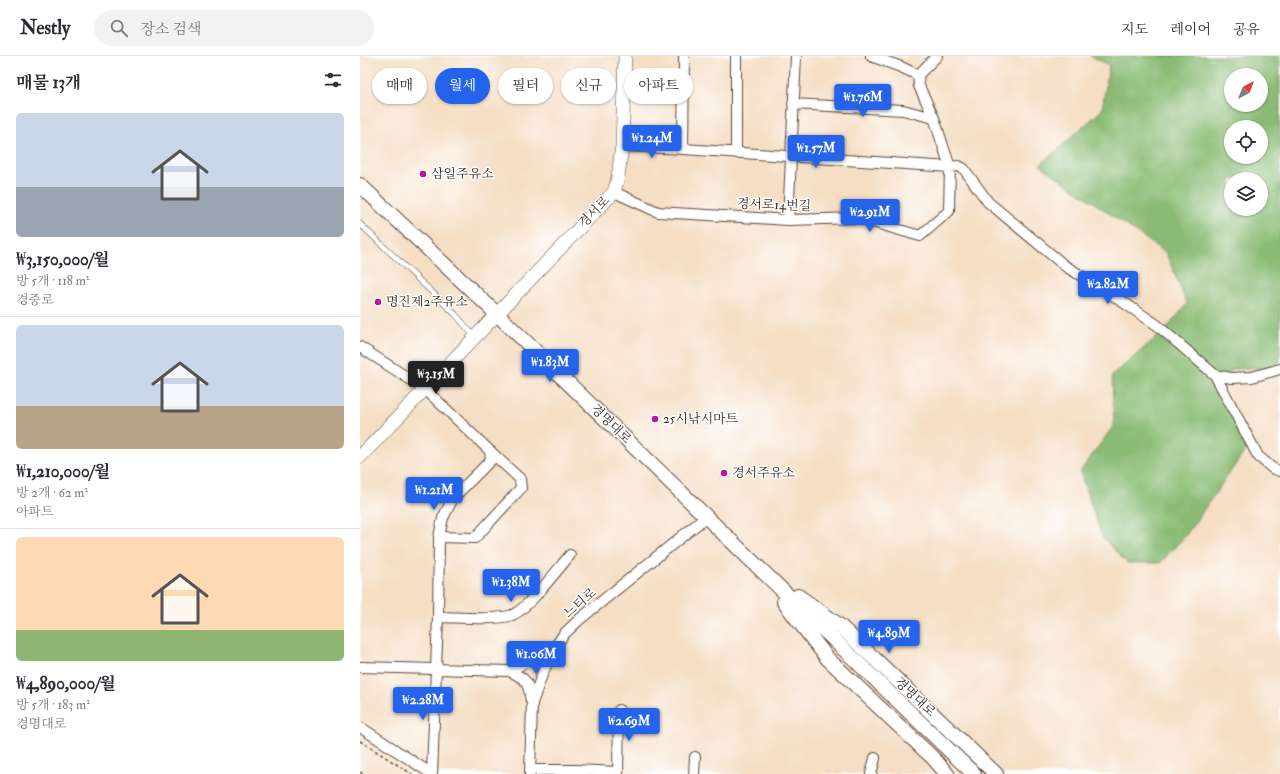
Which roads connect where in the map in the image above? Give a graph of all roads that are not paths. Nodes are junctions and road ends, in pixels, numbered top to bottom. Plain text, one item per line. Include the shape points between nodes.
1 (625, 56) edge
2 (684, 56) edge
3 (736, 56) edge
4 (796, 56) edge
5 (871, 56) edge
6 (938, 56) edge
7 (918, 75) junction
8 (793, 104) junction
9 (934, 118) junction
10 (622, 146) junction
11 (683, 149) junction
12 (736, 153) junction
13 (791, 156) junction
14 (950, 167) junction
15 (360, 185) edge
16 (614, 192) junction
17 (788, 220) junction
18 (360, 224) edge
19 (497, 314) junction
20 (475, 337) junction
21 (360, 347) edge
22 (1280, 369) edge
23 (1215, 375) junction
24 (425, 389) junction
25 (490, 451) junction
26 (360, 457) edge
27 (1280, 471) edge
28 (706, 517) junction
29 (439, 537) junction
30 (570, 556) dead end
31 (756, 565) junction
32 (438, 617) junction
33 (555, 647) junction
34 (360, 667) edge
35 (436, 668) junction
36 (509, 671) junction
37 (532, 703) junction
38 (619, 710) dead end
39 (360, 727) edge
40 (696, 757) dead end
41 (875, 758) dead end
42 (530, 772) edge
43 (618, 773) edge
44 (432, 774) edge
45 (694, 774) edge
46 (871, 774) edge
47 (947, 774) edge
48 (974, 774) edge
49 (996, 774) edge

1 - 10 street, 경서로
2 - 11 street
3 - 12 street
4 - 8 street
5 - 7 street
6 - 7 street
7 - 9 street, 경서로14번길 via 919,86
8 - 9 street via 903,110
8 - 13 street
9 - 14 street, 경서로14번길
10 - 11 street
10 - 16 street, 경서로
11 - 12 street
12 - 13 street
13 - 14 street
13 - 17 street
14 - 17 street, 경서로14번길 via 949,211 920,236 859,218
14 - 23 street via 959,166 964,169 988,202 1065,266 1157,325
15 - 19 main road, 경명대로
16 - 17 street, 경서로14번길 via 658,212
16 - 19 street, 경서로
18 - 20 lane via 455,314
19 - 20 street, 경서로
19 - 28 main road, 경명대로
20 - 24 street, 경서로
21 - 24 street
22 - 23 street via 1252,377 1231,378
23 - 27 street via 1258,456 1272,468
24 - 25 street
24 - 26 street, 경서로
25 - 29 street via 491,460 453,498 443,518
25 - 29 street via 520,479 521,488 475,538
28 - 31 main road, 경명대로
28 - 33 street, 느티로 via 580,619
29 - 32 street
30 - 32 street via 534,597 512,615 498,618
31 - 47 main road, 경명대로 via 828,659
31 - 48 main road, 경명대로
31 - 49 main road, 경명대로 via 840,626
32 - 35 street
33 - 36 street, 느티로
33 - 37 street
34 - 35 street, 느티로
35 - 36 street, 느티로
35 - 44 street
36 - 37 street via 522,676 527,682
37 - 42 street
38 - 43 street
39 - 44 street
40 - 45 street
41 - 46 street
42 - 43 street via 575,770

